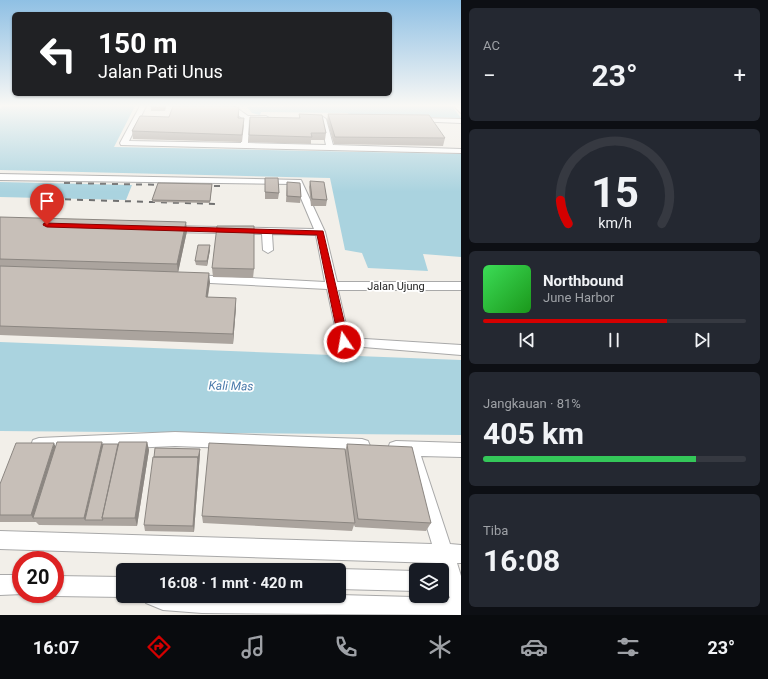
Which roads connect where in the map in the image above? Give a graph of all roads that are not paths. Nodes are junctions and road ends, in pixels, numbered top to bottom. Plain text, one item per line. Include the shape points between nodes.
1 (128, 135) edge
2 (245, 135) edge
3 (327, 135) edge
4 (244, 146) junction
5 (330, 147) junction
6 (461, 151) edge
7 (0, 176) edge
8 (298, 182) junction
9 (311, 182) edge
10 (157, 228) edge
11 (267, 231) junction
12 (320, 232) junction
13 (268, 250) dead end
14 (180, 278) edge
15 (332, 286) junction
16 (461, 286) edge
17 (461, 350) edge
18 (24, 446) edge
19 (411, 448) junction
20 (461, 450) edge
21 (0, 540) edge
22 (453, 553) edge
23 (346, 579) edge
24 (409, 581) edge
25 (452, 582) edge
26 (0, 585) edge
27 (12, 585) edge
28 (64, 586) edge
29 (116, 587) edge
30 (461, 600) edge
31 (176, 603) edge
32 (461, 608) edge
33 (203, 609) edge
34 (317, 610) edge

1 - 4 street via 124,143
2 - 4 street
3 - 5 street
4 - 5 street
5 - 6 street
7 - 8 street
8 - 9 street
8 - 12 street
10 - 11 street
11 - 12 street
11 - 13 street
12 - 15 street
14 - 15 street, Jalan Ujung
15 - 16 street, Jalan Ujung
15 - 17 street via 344,342
18 - 19 street via 175,439
19 - 20 street
19 - 22 street
21 - 22 street
22 - 25 street
23 - 24 street
25 - 30 street
26 - 27 street
28 - 29 street
31 - 33 street
32 - 34 street
33 - 34 street

